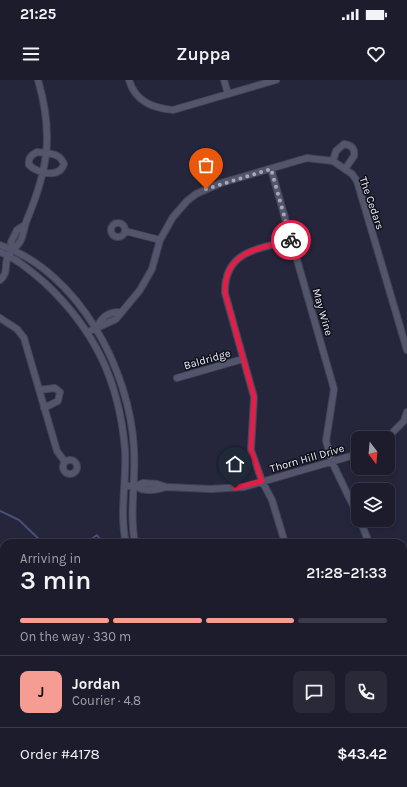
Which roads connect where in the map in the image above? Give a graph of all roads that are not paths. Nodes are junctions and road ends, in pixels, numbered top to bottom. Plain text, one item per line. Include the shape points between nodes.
1 (38, 80) edge
2 (129, 80) edge
3 (224, 80) edge
4 (276, 80) edge
5 (228, 94) junction
6 (47, 154) junction
7 (333, 161) junction
8 (271, 169) junction
9 (345, 169) junction
10 (44, 172) junction
11 (125, 231) dead end
12 (160, 240) junction
13 (292, 240) junction
14 (0, 245) edge
15 (13, 249) junction
16 (0, 252) edge
17 (8, 258) junction
18 (0, 264) edge
19 (0, 280) edge
20 (0, 318) edge
21 (97, 326) junction
22 (88, 332) junction
23 (407, 350) edge
24 (243, 359) junction
25 (177, 378) dead end
26 (39, 390) junction
27 (44, 408) junction
28 (407, 412) edge
29 (406, 422) edge
30 (395, 431) edge
31 (351, 456) edge
32 (65, 462) dead end
33 (332, 462) junction
34 (262, 481) junction
35 (126, 486) junction
36 (136, 486) junction
37 (351, 501) edge
38 (363, 527) edge
39 (125, 539) edge
40 (134, 539) edge
41 (284, 539) edge
42 (367, 539) edge

1 - 6 street via 46,118
2 - 5 street via 132,91 141,99 160,108 172,110
3 - 5 street
4 - 5 street
6 - 10 street
6 - 10 street via 37,152 29,159 29,165
6 - 10 street via 56,154 62,158 64,164 61,170 56,172
7 - 8 street, The Cedars via 307,158
7 - 9 street, The Cedars
7 - 9 street via 340,146 350,145 354,156
8 - 12 street, The Cedars via 221,183 196,194 172,217
8 - 13 street, May Wine
9 - 23 street, The Cedars via 356,181
10 - 15 street via 19,244
11 - 12 street
12 - 21 street, The Cedars via 152,269 140,290 116,319 104,326
13 - 24 street via 246,253 234,260 228,271 225,293
13 - 33 street, May Wine via 334,389 326,441
14 - 15 street
15 - 17 street
15 - 21 street via 44,269
16 - 17 street
17 - 18 street
17 - 19 street via 7,269
17 - 22 street via 30,270 62,299
20 - 26 street via 17,329 24,338
21 - 22 street, The Cedars
21 - 36 street via 119,375 128,408
22 - 35 street via 110,378 119,410 125,449
24 - 25 street, Baldridge
24 - 34 street via 254,397 251,450
26 - 27 street
26 - 27 street via 55,388 60,392 58,401
27 - 32 street via 57,451
28 - 29 street
29 - 30 street
31 - 33 street, Thorn Hill Drive
33 - 34 street, Thorn Hill Drive
33 - 37 street, May Wine
34 - 36 street, Thorn Hill Drive via 226,489 166,487 159,490 141,490
34 - 41 street via 272,500
35 - 36 street, Thorn Hill Drive
35 - 39 street via 123,530
36 - 40 street via 132,529
38 - 42 street

